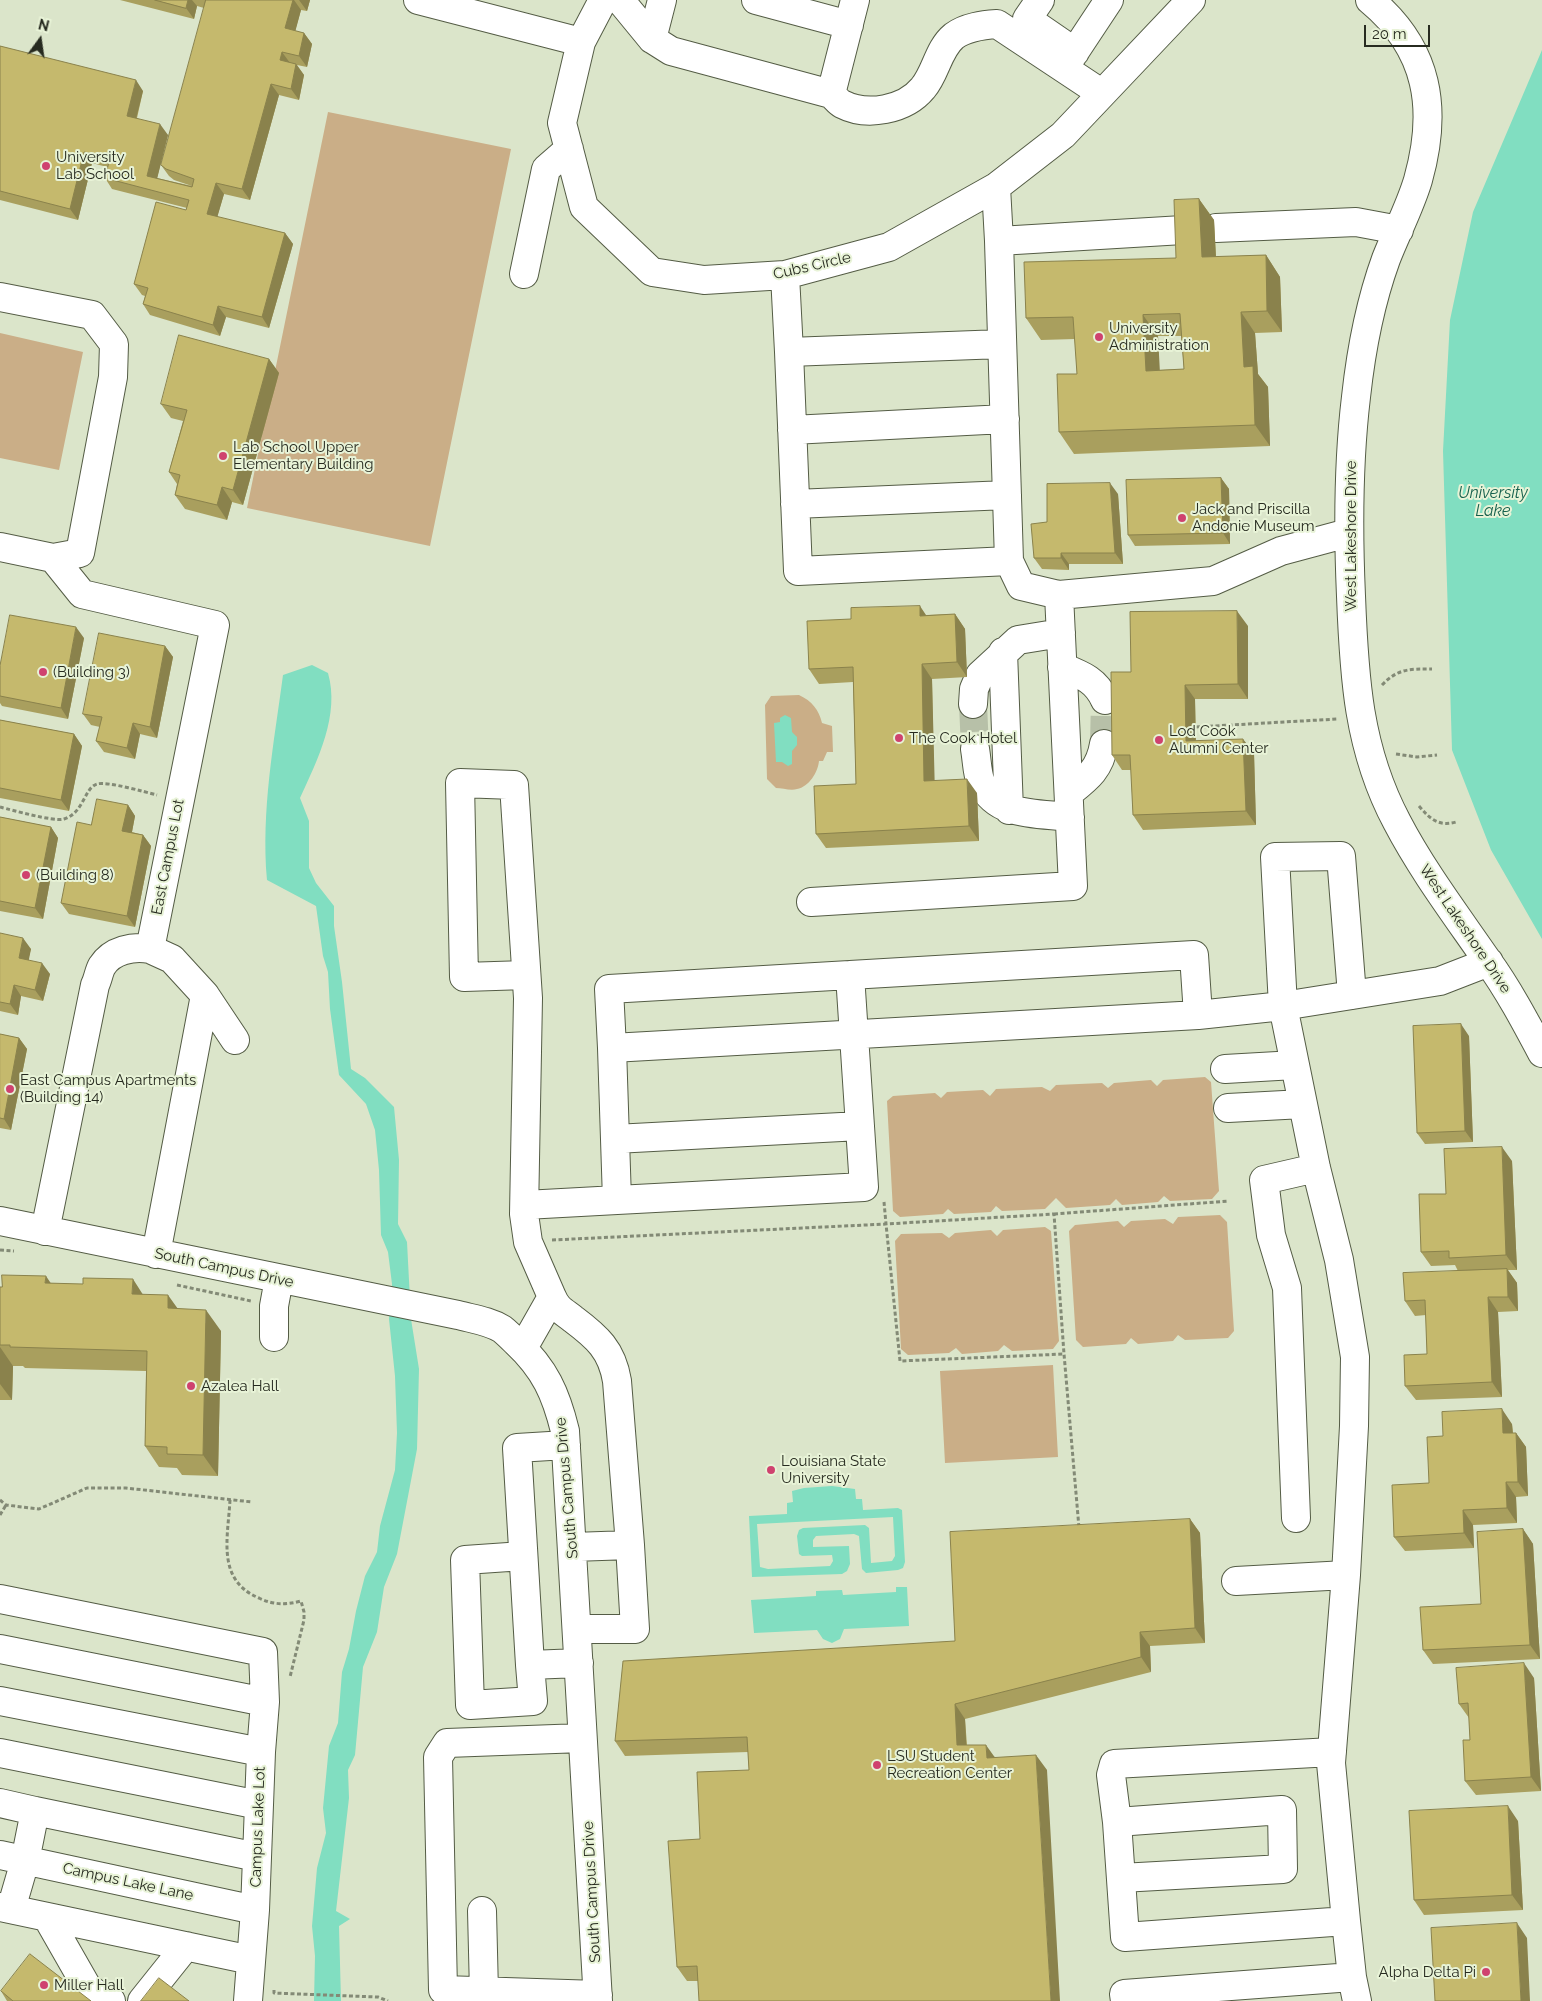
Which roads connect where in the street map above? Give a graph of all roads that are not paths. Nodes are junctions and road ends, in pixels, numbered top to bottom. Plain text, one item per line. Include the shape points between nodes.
1 (418, 0) edge
2 (603, 0) edge
3 (620, 0) edge
4 (662, 0) edge
5 (756, 0) edge
6 (1040, 0) edge
7 (1109, 0) edge
8 (1190, 0) edge
9 (1370, 0) edge
10 (852, 12) edge
11 (652, 39) junction
12 (581, 42) junction
13 (1069, 60) junction
14 (831, 94) junction
15 (1101, 94) junction
16 (569, 149) junction
17 (996, 187) junction
18 (1216, 228) dead end
19 (1183, 230) edge
20 (1398, 230) junction
21 (999, 241) junction
22 (524, 274) dead end
23 (785, 275) junction
24 (0, 297) edge
25 (1002, 344) junction
26 (789, 352) junction
27 (1005, 419) junction
28 (792, 430) junction
29 (1007, 495) junction
30 (795, 504) junction
31 (1348, 533) junction
32 (0, 546) edge
33 (53, 558) junction
34 (1009, 561) junction
35 (1059, 595) junction
36 (1060, 633) junction
37 (1003, 652) junction
38 (1062, 667) junction
39 (1104, 700) tunnel mouth
40 (973, 704) tunnel mouth
41 (1104, 744) tunnel mouth
42 (975, 749) tunnel mouth
43 (1069, 805) junction
44 (1009, 810) junction
45 (811, 902) dead end
46 (150, 949) junction
47 (1489, 962) junction
48 (526, 975) junction
49 (850, 975) junction
50 (1352, 995) junction
51 (205, 996) junction
52 (1283, 1006) junction
53 (1198, 1015) junction
54 (855, 1036) junction
55 (235, 1040) dead end
56 (612, 1048) junction
57 (1542, 1053) edge
58 (1295, 1065) junction
59 (1225, 1069) dead end
60 (1303, 1104) junction
61 (1228, 1108) dead end
62 (860, 1126) junction
63 (614, 1139) junction
64 (1316, 1168) junction
65 (617, 1200) junction
66 (525, 1205) junction
67 (0, 1221) edge
68 (45, 1231) junction
69 (156, 1254) junction
70 (279, 1279) junction
71 (552, 1297) junction
72 (274, 1337) dead end
73 (523, 1348) junction
74 (566, 1445) junction
75 (1296, 1518) dead end
76 (630, 1545) junction
77 (573, 1547) junction
78 (523, 1556) junction
79 (1346, 1575) junction
80 (1236, 1581) dead end
81 (0, 1599) edge
82 (578, 1629) junction
83 (0, 1649) edge
84 (579, 1663) junction
85 (530, 1665) junction
86 (0, 1701) edge
87 (265, 1702) junction
88 (582, 1738) junction
89 (261, 1752) junction
90 (1332, 1752) junction
91 (0, 1753) edge
92 (0, 1803) edge
93 (259, 1805) junction
94 (35, 1811) junction
95 (1117, 1822) junction
96 (257, 1857) junction
97 (13, 1858) edge
98 (1121, 1878) junction
99 (5, 1908) edge
100 (256, 1910) junction
101 (482, 1911) dead end
102 (47, 1917) junction
103 (1346, 1921) junction
104 (186, 1946) junction
105 (251, 1960) junction
106 (1355, 1989) edge
107 (484, 1992) junction
108 (598, 1998) edge
109 (1125, 1998) edge
110 (110, 2001) edge
111 (142, 2001) edge
112 (248, 2001) edge

1 - 12 street
2 - 12 street, Cubs Circle
3 - 11 street
4 - 11 street
5 - 10 street
6 - 13 street via 1027,19
7 - 13 street
8 - 15 street, Cubs Circle
9 - 20 street, West Lakeshore Drive via 1398,28 1416,54 1427,102 1425,144 1418,180
10 - 14 street
11 - 14 street via 671,51
12 - 16 street, Cubs Circle via 562,123
13 - 14 street via 997,24 976,26 954,36 944,47 924,88 912,98 885,110 859,110 841,104
13 - 15 street
15 - 17 street, Cubs Circle via 1063,135
16 - 22 street via 546,169
16 - 23 street, Cubs Circle via 584,207 652,272 704,280
17 - 21 street
17 - 23 street, Cubs Circle via 889,247
18 - 20 street via 1356,222
19 - 21 street
20 - 31 street, West Lakeshore Drive via 1373,299 1358,380 1352,432
21 - 25 street
23 - 26 street
24 - 33 street via 92,315 114,344 113,377 80,553
25 - 26 street
25 - 27 street
26 - 28 street
27 - 28 street
27 - 29 street
28 - 30 street
29 - 30 street
29 - 34 street
30 - 34 street via 798,571
31 - 35 street via 1281,551 1213,581
31 - 47 street, West Lakeshore Drive via 1353,664 1358,705 1379,783 1416,855
32 - 33 street
33 - 46 street, East Campus Lot via 82,594 215,626
34 - 35 street via 1021,586
35 - 36 street
36 - 37 street via 1018,640
36 - 38 street
37 - 40 street via 980,675 974,689
37 - 44 street
38 - 39 street via 1084,676 1099,688
38 - 43 street
41 - 43 street via 1102,759
42 - 44 street via 981,783 994,802
43 - 44 street
43 - 45 street via 1073,886
46 - 51 street via 172,959
46 - 68 street via 128,949 116,953 102,966 95,985
47 - 50 street via 1440,981
47 - 57 street, West Lakeshore Drive
48 - 48 street via 514,785 460,783 464,977
48 - 66 street
49 - 53 street via 1194,955
49 - 54 street
49 - 56 street via 608,989
50 - 52 street
50 - 52 street via 1341,856 1275,857
51 - 55 street
51 - 69 street
52 - 53 street
52 - 58 street
53 - 54 street
54 - 56 street
54 - 62 street
56 - 63 street
58 - 59 street
58 - 60 street
60 - 61 street
60 - 64 street
62 - 63 street
62 - 65 street via 864,1187
63 - 65 street
64 - 75 street via 1264,1180 1271,1236 1287,1288
64 - 79 street via 1339,1260 1355,1357
65 - 66 street
66 - 71 street via 528,1242
67 - 68 street, South Campus Drive
68 - 69 street, South Campus Drive
69 - 70 street, South Campus Drive
70 - 72 street via 274,1306
70 - 73 street, South Campus Drive via 490,1324 503,1330
71 - 73 street
71 - 76 street via 556,1307 599,1339 614,1364
73 - 74 street, South Campus Drive via 546,1377 556,1397
74 - 77 street, South Campus Drive
74 - 78 street via 517,1448
76 - 77 street
76 - 82 street via 635,1629
77 - 82 street, South Campus Drive
78 - 85 street
78 - 85 street via 464,1560 470,1705 533,1701
79 - 80 street
79 - 90 street
81 - 87 street, Campus Lake Lot via 262,1652
82 - 84 street, South Campus Drive
83 - 87 street
84 - 85 street
84 - 88 street, South Campus Drive
86 - 89 street
87 - 89 street, Campus Lake Lot
88 - 107 street via 447,1743 438,1758 443,1990
88 - 108 street, South Campus Drive
89 - 93 street, Campus Lake Lot
90 - 95 street via 1114,1764 1111,1775
90 - 103 street
91 - 93 street
92 - 94 street
93 - 96 street, Campus Lake Lot
94 - 96 street
94 - 97 street
95 - 98 street
95 - 98 street via 1282,1810 1283,1869
96 - 100 street, Campus Lake Lot
97 - 99 street
97 - 100 street, Campus Lake Lane
98 - 103 street via 1124,1937
99 - 102 street
100 - 105 street, Campus Lake Lot
101 - 107 street
102 - 104 street
102 - 110 street via 87,1987
103 - 106 street
104 - 105 street
104 - 111 street
105 - 112 street, Campus Lake Lot
106 - 109 street
107 - 108 street

